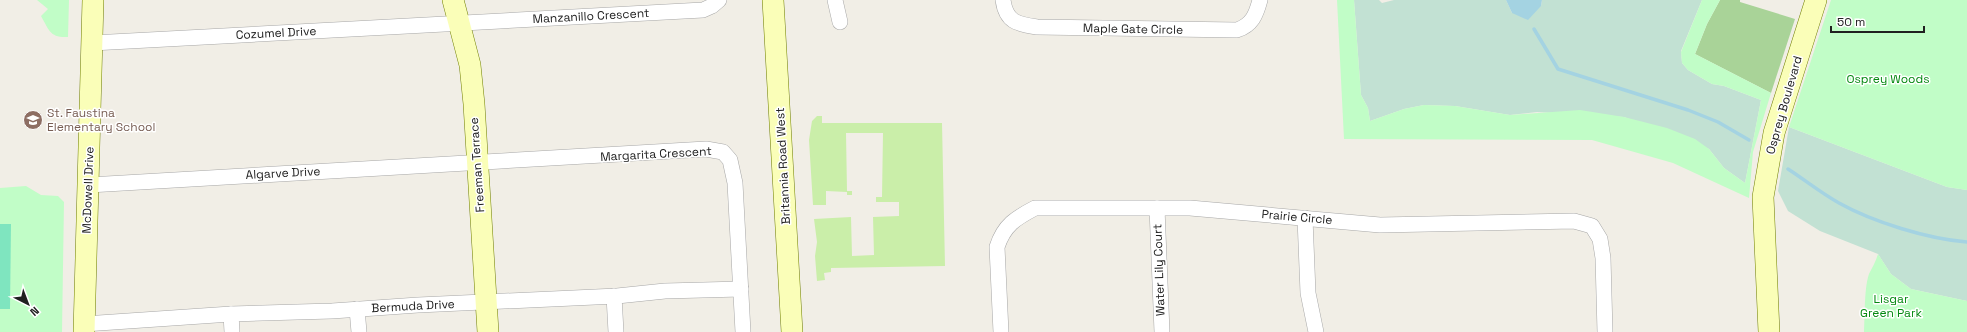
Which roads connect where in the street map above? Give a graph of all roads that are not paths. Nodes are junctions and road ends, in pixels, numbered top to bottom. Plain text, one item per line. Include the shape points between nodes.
1 (93, 0) edge
2 (453, 0) edge
3 (719, 0) edge
4 (773, 0) edge
5 (835, 0) edge
6 (1003, 0) edge
7 (1260, 0) edge
8 (1816, 0) edge
9 (459, 22) junction
10 (840, 22) dead end
11 (92, 43) junction
12 (478, 162) junction
13 (89, 185) junction
14 (1157, 208) junction
15 (1305, 218) junction
16 (741, 288) junction
17 (614, 296) junction
18 (485, 303) junction
19 (357, 309) junction
20 (231, 314) junction
21 (84, 328) edge
22 (232, 332) edge
23 (359, 332) edge
24 (488, 332) edge
25 (616, 332) edge
26 (743, 332) edge
27 (792, 332) edge
28 (1001, 332) edge
29 (1162, 332) edge
30 (1316, 332) edge
31 (1605, 332) edge
32 (1769, 332) edge

1 - 11 street, McDowell Drive
2 - 9 street, Freeman Terrace
3 - 9 street, Manzanillo Crescent via 703,10
4 - 27 street, Britannia Road West
5 - 10 street
6 - 7 street, Maple Gate Circle via 1004,9 1010,19 1020,25 1237,30 1246,27 1256,16
8 - 32 street, Osprey Boulevard via 1774,133 1763,197
9 - 11 street, Cozumel Drive
9 - 12 street, Freeman Terrace via 470,65
11 - 13 street, McDowell Drive
12 - 13 street, Algarve Drive
12 - 16 street, Margarita Crescent via 706,149 723,152 730,160 733,170
12 - 18 street, Freeman Terrace
13 - 21 street, McDowell Drive
14 - 15 street, Prairie Circle via 1190,208
14 - 28 street, Prairie Circle via 1036,208 1015,219 1001,236 997,247
14 - 29 street, Water Lily Court
15 - 30 street via 1308,293
15 - 31 street, Prairie Circle via 1380,225 1574,222 1592,226 1600,239 1602,251
16 - 17 street, Bermuda Drive
16 - 26 street, Margarita Crescent
17 - 18 street, Bermuda Drive
17 - 25 street
18 - 19 street, Bermuda Drive
18 - 24 street, Freeman Terrace
19 - 20 street, Bermuda Drive
19 - 23 street
20 - 21 street, Bermuda Drive
20 - 22 street

